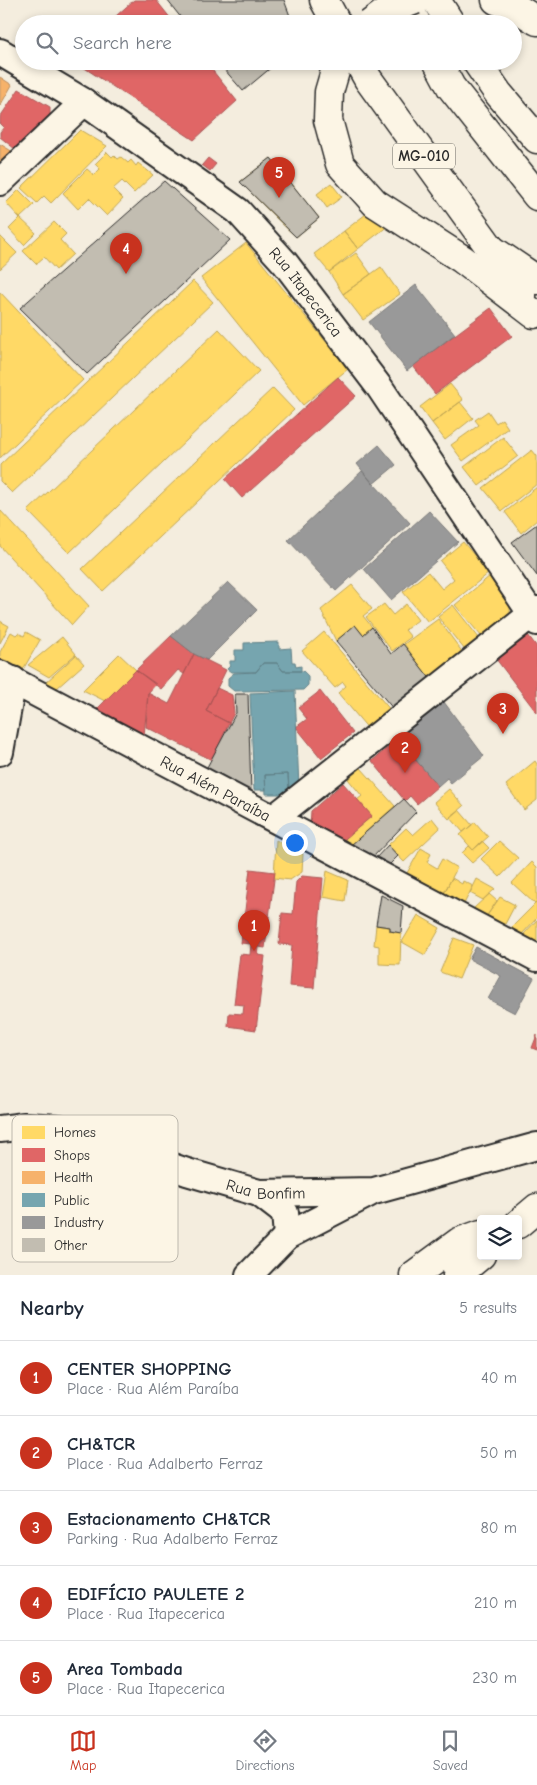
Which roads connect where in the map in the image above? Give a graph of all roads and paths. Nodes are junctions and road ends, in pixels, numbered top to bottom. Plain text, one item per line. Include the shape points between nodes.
1 (324, 0) edge
2 (405, 0) edge
3 (415, 0) edge
4 (436, 0) edge
5 (496, 0) edge
6 (332, 15) edge
7 (382, 15) edge
8 (412, 15) edge
9 (445, 15) edge
10 (537, 21) edge
11 (0, 52) edge
12 (15, 61) edge
13 (30, 70) edge
14 (335, 70) edge
15 (363, 70) edge
16 (442, 70) edge
17 (482, 70) edge
18 (84, 102) junction
19 (537, 139) edge
20 (0, 182) edge
21 (537, 196) edge
22 (491, 250) junction
23 (537, 280) edge
24 (536, 316) edge
25 (536, 616) edge
26 (6, 677) edge
27 (0, 752) edge
28 (274, 818) junction
29 (537, 958) edge
30 (537, 1146) edge
31 (178, 1169) edge
32 (374, 1191) junction
33 (259, 1193) junction
34 (477, 1235) edge
35 (287, 1236) junction
36 (477, 1258) edge
37 (249, 1275) edge
38 (414, 1275) edge
39 (457, 1275) edge

1 - 6 main road
2 - 8 main road
3 - 7 main road, bridge
4 - 9 main road
5 - 10 main road
11 - 12 street, Rua Itapecerica
13 - 18 street, Rua Itapecerica
14 - 24 main road via 329,92 328,120 340,164 375,202 462,259
15 - 22 main road, MG-010
16 - 21 main road via 451,87
17 - 19 main road
18 - 20 street
18 - 25 street, Rua Itapecerica via 238,211 285,263 380,388
22 - 23 main road
22 - 24 main road, MG-010
25 - 28 street
26 - 27 street
26 - 28 street, Rua Além Paraíba
28 - 29 street, Rua Além Paraíba
30 - 32 street, Rua Bonfim
31 - 33 street, Rua Bonfim
32 - 33 street, Rua Bonfim
32 - 35 street
33 - 35 street via 285,1213
34 - 38 main road via 459,1242
35 - 37 street
36 - 39 main road

